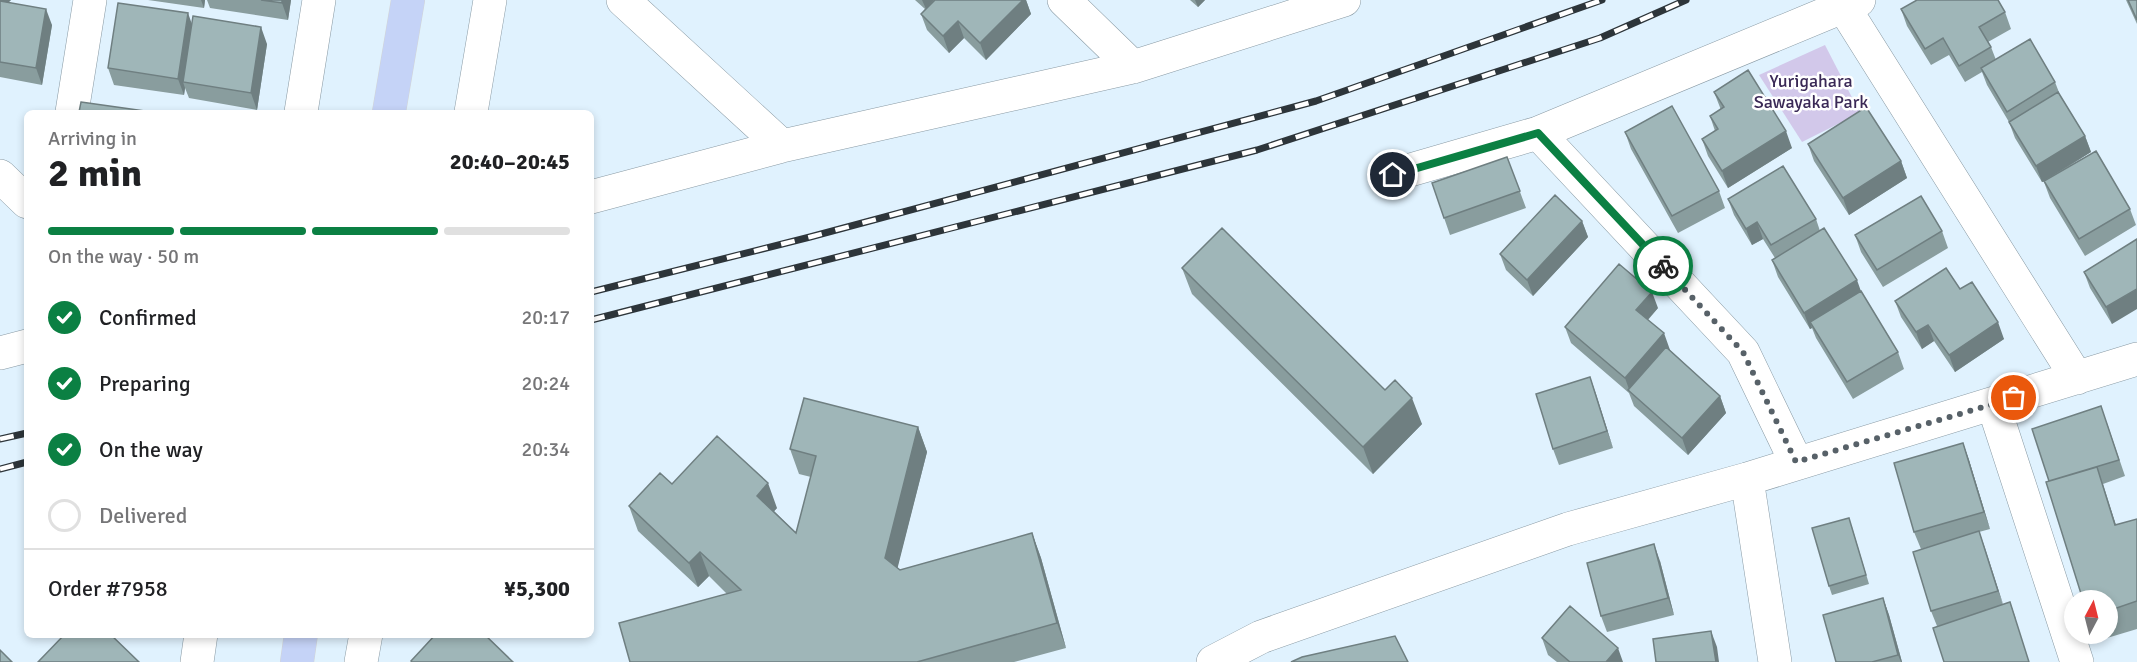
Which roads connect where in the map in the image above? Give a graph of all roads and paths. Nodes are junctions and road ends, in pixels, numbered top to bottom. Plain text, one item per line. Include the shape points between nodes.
1 (90, 0) edge
2 (319, 0) edge
3 (408, 0) edge
4 (490, 0) edge
5 (622, 0) edge
6 (1064, 0) edge
7 (1344, 0) edge
8 (1851, 3) edge
9 (1133, 67) junction
10 (72, 110) edge
11 (301, 110) edge
12 (389, 110) edge
13 (471, 110) edge
14 (1538, 133) junction
15 (782, 146) junction
16 (1393, 175) dead end
17 (0, 176) edge
18 (594, 196) edge
19 (24, 199) edge
20 (24, 347) edge
21 (0, 353) edge
22 (2137, 359) edge
23 (2076, 378) junction
24 (1994, 404) junction
25 (1796, 462) junction
26 (1747, 479) junction
27 (200, 638) edge
28 (300, 638) edge
29 (365, 638) edge
30 (196, 662) edge
31 (297, 662) edge
32 (361, 662) edge
33 (1213, 662) edge
34 (1775, 662) edge
35 (2077, 662) edge

1 - 10 street
2 - 11 street
3 - 12 main road
4 - 13 street
5 - 15 street
6 - 9 street
7 - 9 street
8 - 14 street
8 - 23 street
9 - 15 street
14 - 16 street
14 - 25 street via 1743,352
15 - 18 street
17 - 19 street
20 - 21 street
22 - 23 street
23 - 24 street
24 - 25 street
24 - 35 street
25 - 26 street
26 - 33 street via 1568,529 1260,637
26 - 34 street
27 - 30 street
28 - 31 main road
29 - 32 street

